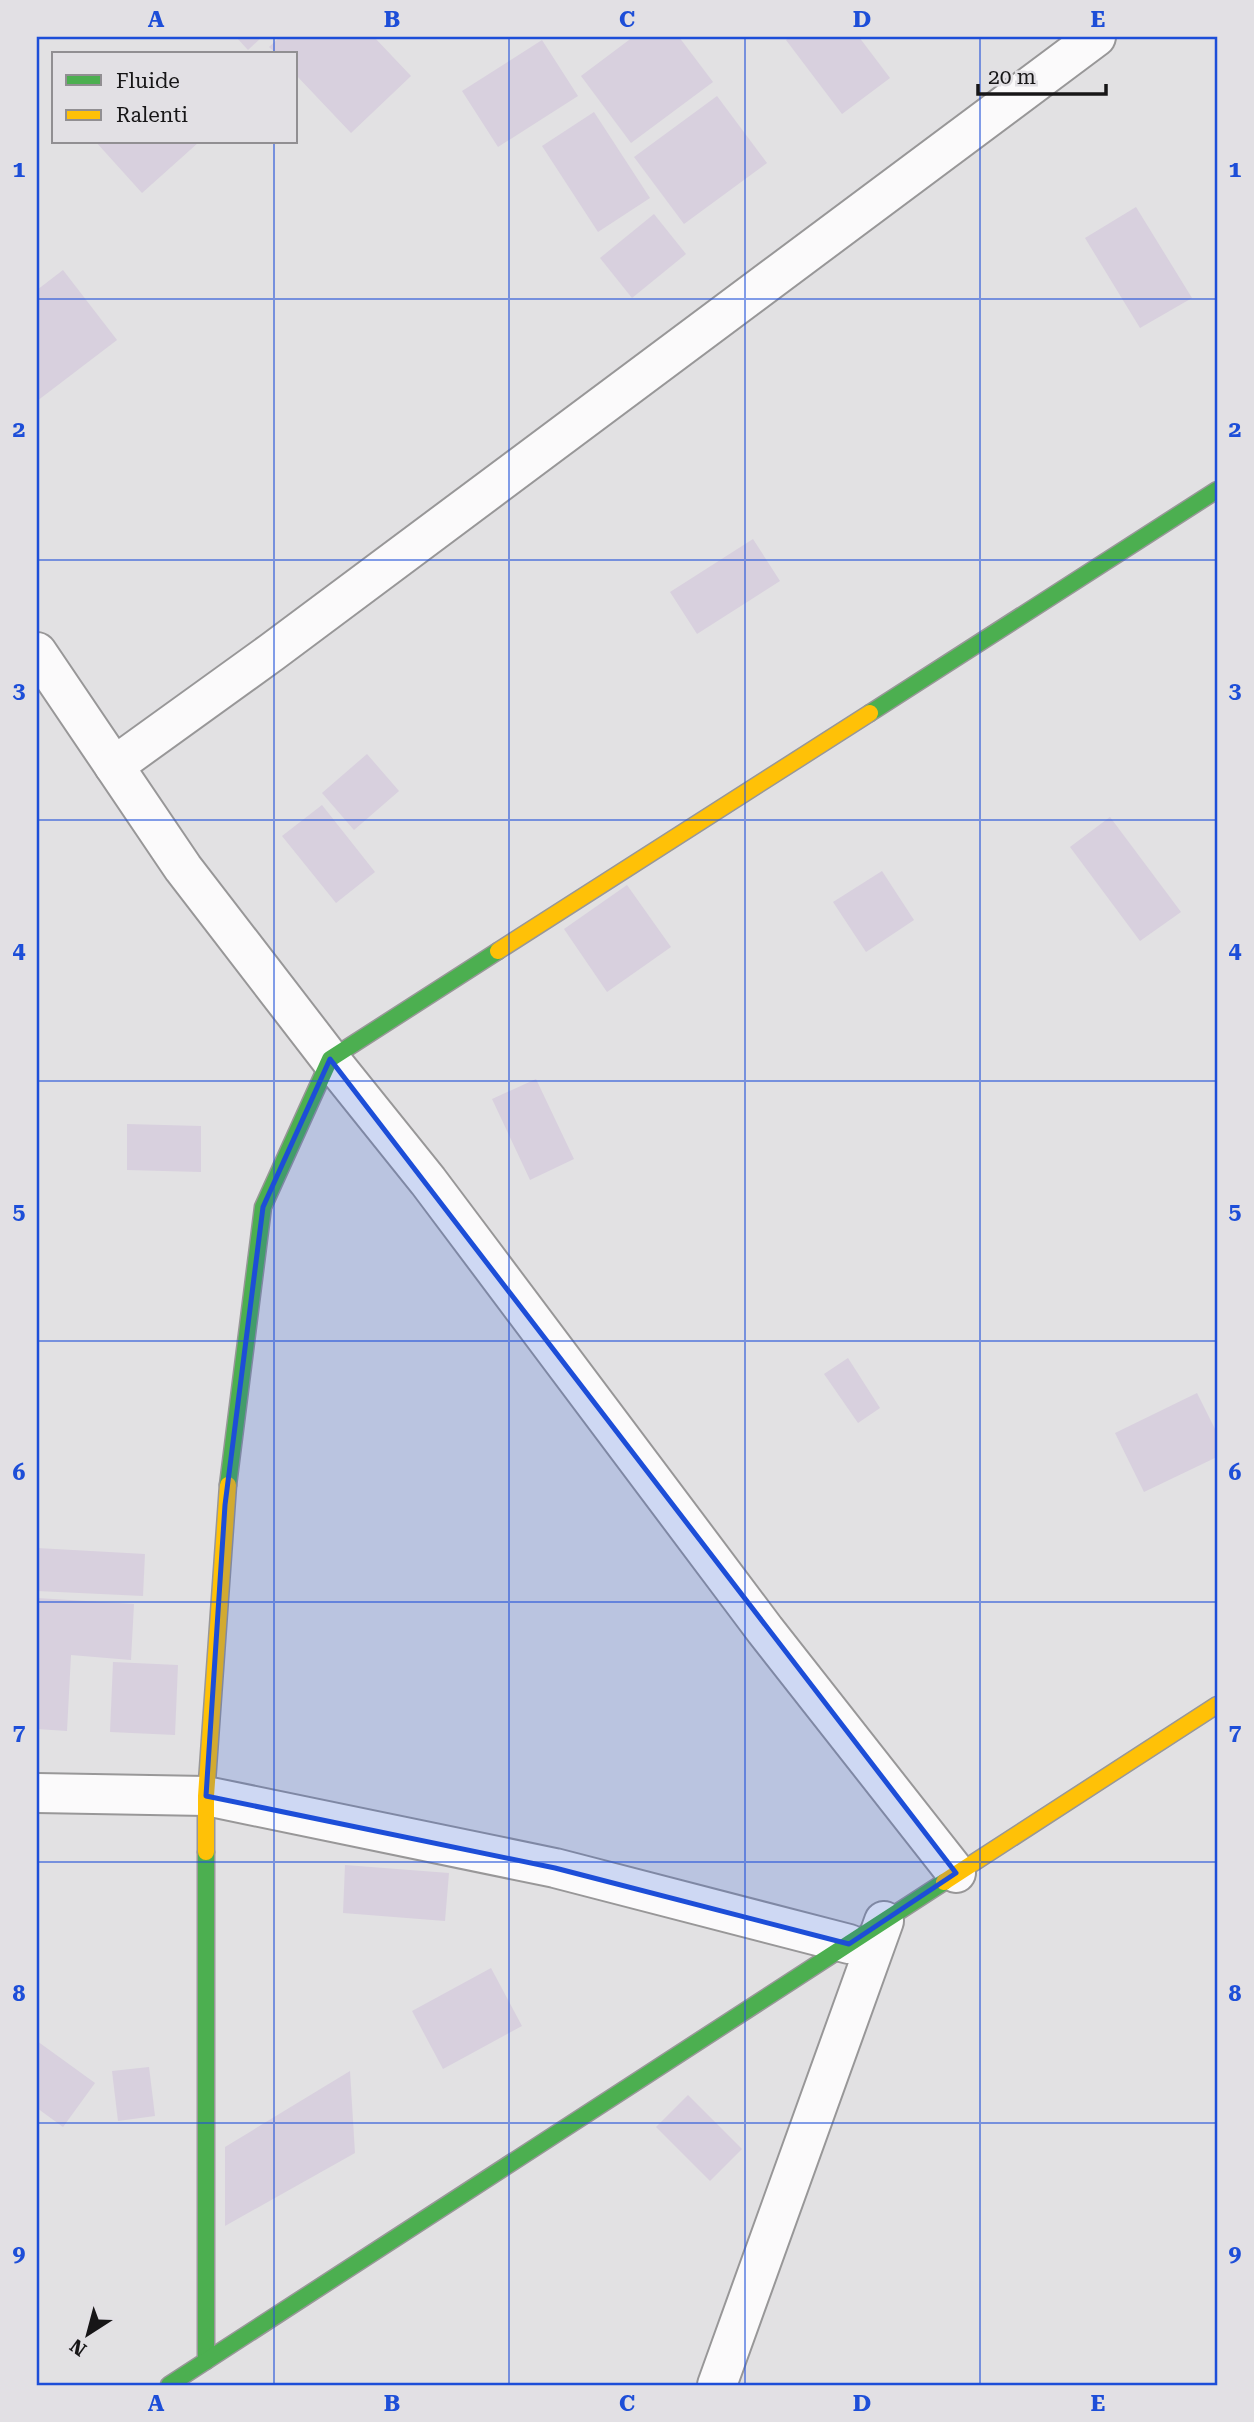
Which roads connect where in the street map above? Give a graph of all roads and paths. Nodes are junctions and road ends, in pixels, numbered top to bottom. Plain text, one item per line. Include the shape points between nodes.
1 (1096, 37) edge
2 (1217, 489) edge
3 (37, 652) edge
4 (114, 766) junction
5 (330, 1059) junction
6 (1217, 1705) edge
7 (37, 1793) edge
8 (206, 1796) junction
9 (956, 1873) junction
10 (884, 1921) junction
11 (849, 1944) junction
12 (206, 2361) junction
13 (169, 2385) edge
14 (717, 2385) edge

1 - 4 street
2 - 5 main road
3 - 4 street
4 - 5 street via 183,868
5 - 8 main road via 263,1207 225,1505
5 - 9 street
6 - 9 main road
7 - 8 street
8 - 11 street via 555,1868
8 - 12 main road
9 - 10 main road
10 - 11 main road
10 - 14 street
11 - 12 main road
12 - 13 main road

